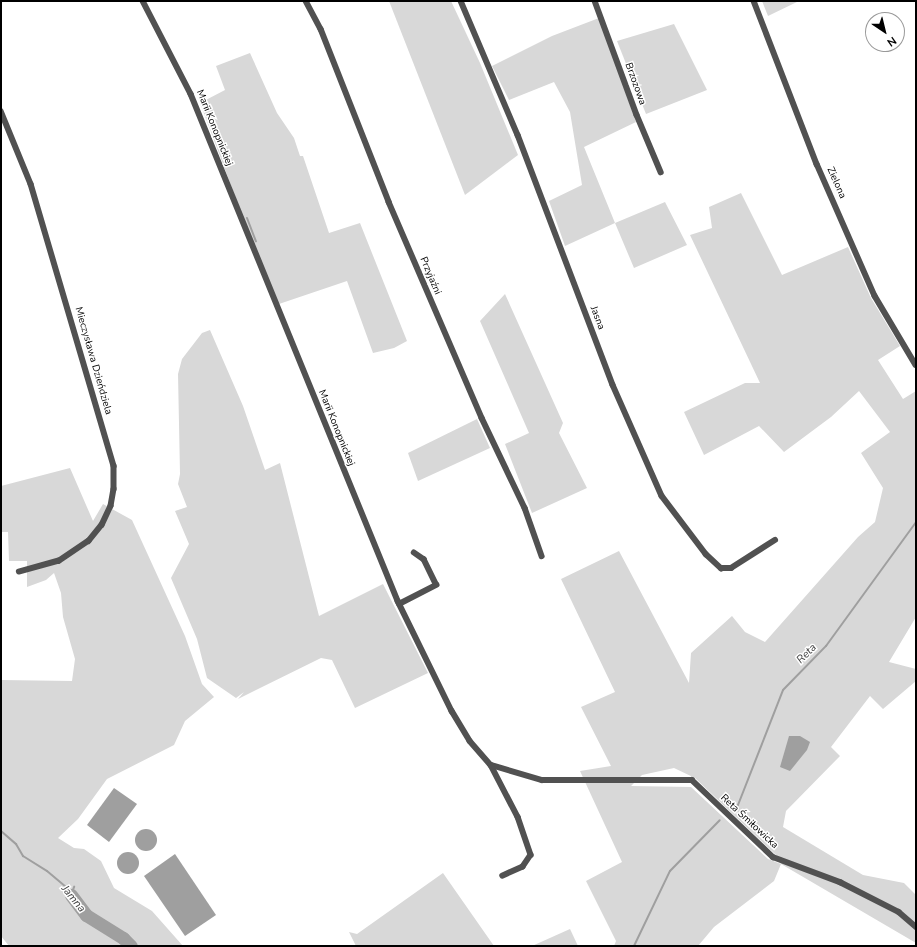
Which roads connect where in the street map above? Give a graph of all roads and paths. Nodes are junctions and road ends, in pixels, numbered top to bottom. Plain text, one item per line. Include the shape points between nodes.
1 (143, 1) edge
2 (306, 1) edge
3 (461, 1) edge
4 (595, 1) edge
5 (754, 1) edge
6 (1, 111) edge
7 (661, 172) dead end
8 (916, 365) edge
9 (774, 540) dead end
10 (414, 553) dead end
11 (542, 556) dead end
12 (19, 572) dead end
13 (399, 604) junction
14 (491, 765) junction
15 (503, 876) dead end
16 (916, 927) edge

1 - 13 street, Marii Konopnickiej via 191,94
2 - 11 street, Przyjaźni via 322,29 398,223 482,418 525,508
3 - 9 street, Jasna via 518,135 613,386 662,496 706,554 721,568 731,568
4 - 7 street, Brzozowa
5 - 8 street, Zielona via 818,164 875,296
6 - 12 street, Mieczysława Dzieńdziela via 31,184 109,447 114,481 111,506 102,525 89,541 59,561
10 - 13 street via 424,560 436,585
13 - 14 street, Marii Konopnickiej via 452,712 470,741
14 - 15 street, Marii Konopnickiej via 518,817 531,855 523,867
14 - 16 street, Reta Śmiłowicka via 542,780 692,780 773,857 840,882 899,912

